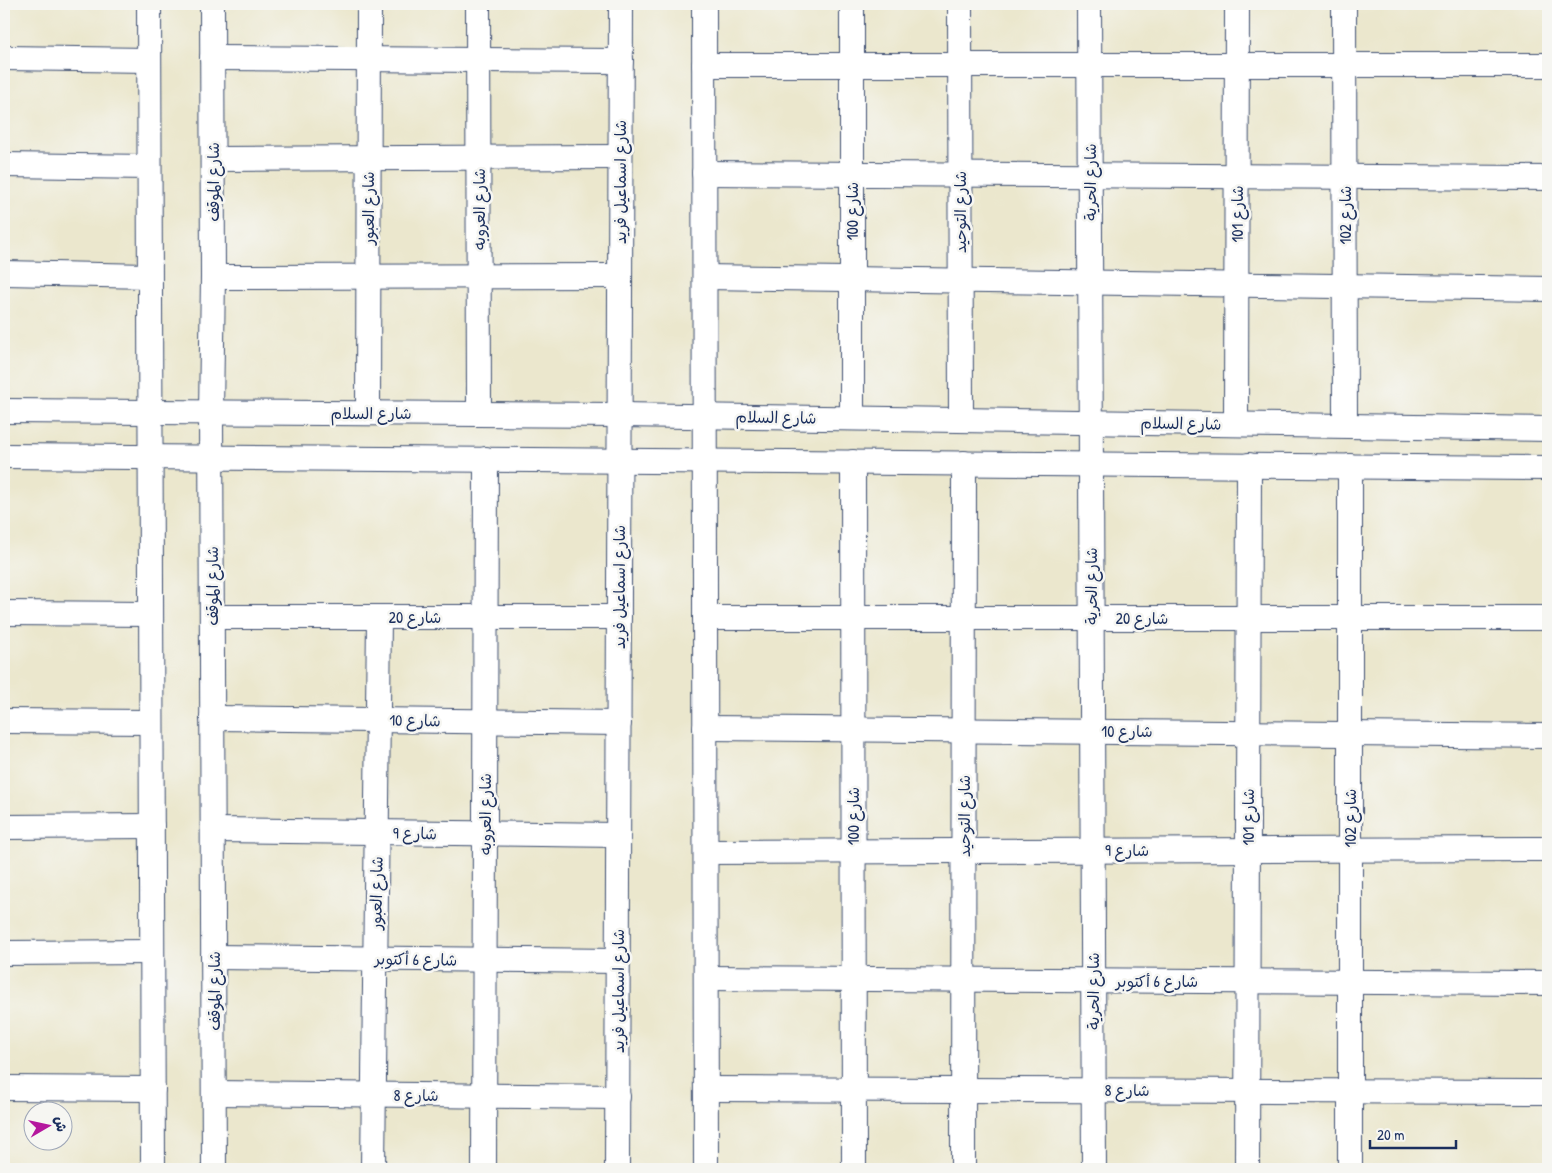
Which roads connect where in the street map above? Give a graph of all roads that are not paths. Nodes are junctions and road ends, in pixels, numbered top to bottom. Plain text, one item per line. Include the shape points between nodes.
1 (149, 4) edge
2 (212, 4) edge
3 (369, 4) edge
4 (478, 4) edge
5 (620, 4) edge
6 (704, 4) edge
7 (852, 4) edge
8 (960, 4) edge
9 (1089, 4) edge
10 (1237, 4) edge
11 (1344, 4) edge
12 (4, 58) edge
13 (212, 58) junction
14 (369, 59) junction
15 (149, 60) junction
16 (478, 60) junction
17 (621, 61) junction
18 (852, 64) junction
19 (960, 64) junction
20 (1236, 64) junction
21 (1345, 64) junction
22 (704, 65) junction
23 (1089, 65) junction
24 (1548, 65) edge
25 (620, 157) junction
26 (368, 158) junction
27 (478, 158) junction
28 (213, 159) junction
29 (4, 165) edge
30 (149, 167) junction
31 (704, 173) junction
32 (852, 174) junction
33 (961, 174) junction
34 (1237, 175) junction
35 (1090, 176) junction
36 (1345, 176) junction
37 (1548, 178) edge
38 (4, 273) edge
39 (150, 276) junction
40 (479, 276) junction
41 (620, 276) junction
42 (213, 277) junction
43 (368, 277) junction
44 (705, 278) junction
45 (852, 279) junction
46 (960, 281) junction
47 (1090, 284) junction
48 (1237, 285) junction
49 (1345, 286) junction
50 (1548, 290) edge
51 (4, 412) edge
52 (150, 412) junction
53 (211, 412) junction
54 (368, 413) junction
55 (479, 414) junction
56 (620, 415) junction
57 (705, 416) junction
58 (852, 418) junction
59 (961, 420) junction
60 (1091, 422) junction
61 (1236, 424) junction
62 (1345, 425) junction
63 (1548, 428) edge
64 (4, 456) edge
65 (150, 456) junction
66 (211, 457) junction
67 (486, 460) junction
68 (620, 460) junction
69 (705, 461) junction
70 (853, 462) junction
71 (964, 463) junction
72 (1091, 464) junction
73 (1249, 465) junction
74 (1350, 466) junction
75 (1548, 468) edge
76 (4, 613) edge
77 (151, 614) junction
78 (212, 617) junction
79 (379, 617) junction
80 (486, 617) junction
81 (619, 617) junction
82 (706, 618) junction
83 (853, 618) junction
84 (964, 618) junction
85 (1091, 618) junction
86 (1248, 618) junction
87 (1350, 618) junction
88 (1548, 618) edge
89 (212, 718) junction
90 (378, 720) junction
91 (4, 721) edge
92 (485, 721) junction
93 (151, 722) junction
94 (619, 723) junction
95 (705, 728) junction
96 (853, 728) junction
97 (964, 730) junction
98 (1092, 731) junction
99 (1248, 732) junction
100 (1350, 734) junction
101 (1548, 736) edge
102 (152, 826) junction
103 (4, 827) edge
104 (212, 830) junction
105 (377, 832) junction
106 (485, 834) junction
107 (618, 835) junction
108 (1548, 849) edge
109 (1092, 850) junction
110 (1248, 850) junction
111 (1350, 850) junction
112 (853, 851) junction
113 (964, 851) junction
114 (706, 852) junction
115 (152, 952) junction
116 (4, 953) edge
117 (213, 958) junction
118 (376, 959) junction
119 (484, 960) junction
120 (618, 961) junction
121 (706, 978) junction
122 (854, 979) junction
123 (963, 980) junction
124 (1248, 980) junction
125 (1093, 981) junction
126 (1350, 982) junction
127 (1548, 983) edge
128 (4, 1088) edge
129 (153, 1089) junction
130 (706, 1089) junction
131 (963, 1089) junction
132 (854, 1090) junction
133 (1093, 1090) junction
134 (1247, 1090) junction
135 (1350, 1090) junction
136 (1548, 1092) edge
137 (214, 1093) junction
138 (375, 1094) junction
139 (484, 1095) junction
140 (618, 1097) junction
141 (153, 1169) edge
142 (214, 1169) edge
143 (373, 1169) edge
144 (484, 1169) edge
145 (617, 1169) edge
146 (706, 1169) edge
147 (854, 1169) edge
148 (963, 1169) edge
149 (1094, 1169) edge
150 (1247, 1169) edge
151 (1350, 1169) edge

1 - 15 street
2 - 13 street, شارع الموقف
3 - 14 street, شارع العبور
4 - 16 street, شارع العروبه
5 - 17 street, شارع اسماعيل فريد
6 - 22 street
7 - 18 street, شارع 100
8 - 19 street, شارع التوحيد
9 - 23 street, شارع الحرية
10 - 20 street, شارع 101
11 - 21 street, شارع 102
12 - 15 street
13 - 14 street
13 - 28 street, شارع الموقف
14 - 16 street
14 - 26 street, شارع العبور
15 - 30 street
16 - 17 street
16 - 27 street, شارع العروبه
17 - 25 street, شارع اسماعيل فريد
18 - 19 street
18 - 22 street
18 - 32 street, شارع 100
19 - 23 street
19 - 33 street, شارع التوحيد
20 - 21 street
20 - 23 street
20 - 34 street, شارع 101
21 - 24 street
21 - 36 street, شارع 102
22 - 31 street
23 - 35 street, شارع الحرية
25 - 27 street
25 - 41 street, شارع اسماعيل فريد
26 - 27 street
26 - 28 street
26 - 43 street, شارع العبور
27 - 40 street, شارع العروبه
28 - 42 street, شارع الموقف
29 - 30 street
30 - 39 street
31 - 32 street
31 - 44 street
32 - 33 street
32 - 45 street, شارع 100
33 - 35 street
33 - 46 street, شارع التوحيد
34 - 35 street
34 - 36 street
34 - 48 street, شارع 101
35 - 47 street, شارع الحرية
36 - 37 street
36 - 49 street, شارع 102
38 - 39 street
39 - 52 street
40 - 41 street
40 - 43 street
40 - 55 street, شارع العروبه
41 - 56 street, شارع اسماعيل فريد
42 - 43 street
42 - 53 street, شارع الموقف
43 - 54 street, شارع العبور
44 - 45 street
44 - 57 street
45 - 46 street
45 - 58 street, شارع 100
46 - 47 street
46 - 59 street, شارع التوحيد
47 - 48 street
47 - 60 street, شارع الحرية
48 - 49 street
48 - 61 street, شارع 101
49 - 50 street
49 - 62 street, شارع 102
51 - 52 street, شارع السلام
52 - 53 street, شارع السلام
52 - 65 street
53 - 54 street, شارع السلام
53 - 66 street, شارع الموقف
54 - 55 street, شارع السلام
55 - 56 street, شارع السلام
56 - 57 street, شارع السلام
56 - 68 street, شارع اسماعيل فريد
57 - 58 street, شارع السلام
57 - 69 street
58 - 59 street, شارع السلام
59 - 60 street, شارع السلام
60 - 61 street, شارع السلام
60 - 72 street, شارع الحرية
61 - 62 street, شارع السلام
62 - 63 street, شارع السلام
64 - 65 street
65 - 66 street
65 - 77 street
66 - 67 street
66 - 78 street, شارع الموقف
67 - 68 street
67 - 80 street, شارع العروبه
68 - 69 street
68 - 81 street, شارع اسماعيل فريد
69 - 70 street
69 - 82 street
70 - 71 street
70 - 83 street, شارع 100
71 - 72 street
71 - 84 street, شارع التوحيد
72 - 73 street
72 - 85 street, شارع الحرية
73 - 74 street
73 - 86 street, شارع 101
74 - 75 street
74 - 87 street, شارع 102
76 - 77 street
77 - 93 street
78 - 79 street, شارع 20
78 - 89 street, شارع الموقف
79 - 80 street, شارع 20
79 - 90 street, شارع العبور
80 - 81 street, شارع 20
80 - 92 street, شارع العروبه
81 - 94 street, شارع اسماعيل فريد
82 - 83 street, شارع 20
82 - 95 street
83 - 84 street, شارع 20
83 - 96 street, شارع 100
84 - 85 street, شارع 20
84 - 97 street, شارع التوحيد
85 - 86 street, شارع 20
85 - 98 street, شارع الحرية
86 - 87 street, شارع 20
86 - 99 street, شارع 101
87 - 88 street, شارع 20
87 - 100 street, شارع 102
89 - 90 street, شارع 10
89 - 104 street, شارع الموقف
90 - 92 street, شارع 10
90 - 105 street, شارع العبور
91 - 93 street
92 - 94 street, شارع 10
92 - 106 street, شارع العروبه
93 - 102 street
94 - 107 street, شارع اسماعيل فريد
95 - 96 street, شارع 10
95 - 114 street
96 - 97 street, شارع 10
96 - 112 street, شارع 100
97 - 98 street, شارع 10
97 - 113 street, شارع التوحيد
98 - 99 street, شارع 10
98 - 109 street, شارع الحرية
99 - 100 street, شارع 10
99 - 110 street, شارع 101
100 - 101 street, شارع 10
100 - 111 street, شارع 102
102 - 103 street
102 - 115 street
104 - 105 street, شارع 9
104 - 117 street, شارع الموقف
105 - 106 street, شارع 9
105 - 118 street, شارع العبور
106 - 107 street, شارع 9
106 - 119 street, شارع العروبه
107 - 120 street, شارع اسماعيل فريد
108 - 111 street, شارع 9
109 - 110 street, شارع 9
109 - 113 street, شارع 9
109 - 125 street, شارع الحرية
110 - 111 street, شارع 9
110 - 124 street, شارع 101
111 - 126 street, شارع 102
112 - 113 street, شارع 9
112 - 114 street, شارع 9
112 - 122 street, شارع 100
113 - 123 street, شارع التوحيد
114 - 121 street
115 - 116 street
115 - 129 street
117 - 118 street, شارع 6 أكتوبر
117 - 137 street, شارع الموقف
118 - 119 street, شارع 6 أكتوبر
118 - 138 street, شارع العبور
119 - 120 street, شارع 6 أكتوبر
119 - 139 street, شارع العروبه
120 - 140 street, شارع اسماعيل فريد
121 - 122 street, شارع 6 أكتوبر
121 - 130 street
122 - 123 street, شارع 6 أكتوبر
122 - 132 street, شارع 100
123 - 125 street, شارع 6 أكتوبر
123 - 131 street, شارع التوحيد
124 - 125 street, شارع 6 أكتوبر
124 - 126 street, شارع 6 أكتوبر
124 - 134 street, شارع 101
125 - 133 street, شارع الحرية
126 - 127 street, شارع 6 أكتوبر
126 - 135 street, شارع 102
128 - 129 street
129 - 141 street
130 - 132 street, شارع 8
130 - 146 street
131 - 132 street, شارع 8
131 - 133 street, شارع 8
131 - 148 street, شارع التوحيد
132 - 147 street, شارع 100
133 - 134 street, شارع 8
133 - 149 street, شارع الحرية
134 - 135 street, شارع 8
134 - 150 street, شارع 101
135 - 136 street, شارع 8
135 - 151 street, شارع 102
137 - 138 street, شارع 8
137 - 142 street, شارع الموقف
138 - 139 street, شارع 8
138 - 143 street, شارع العبور
139 - 140 street, شارع 8
139 - 144 street, شارع العروبه
140 - 145 street, شارع اسماعيل فريد

